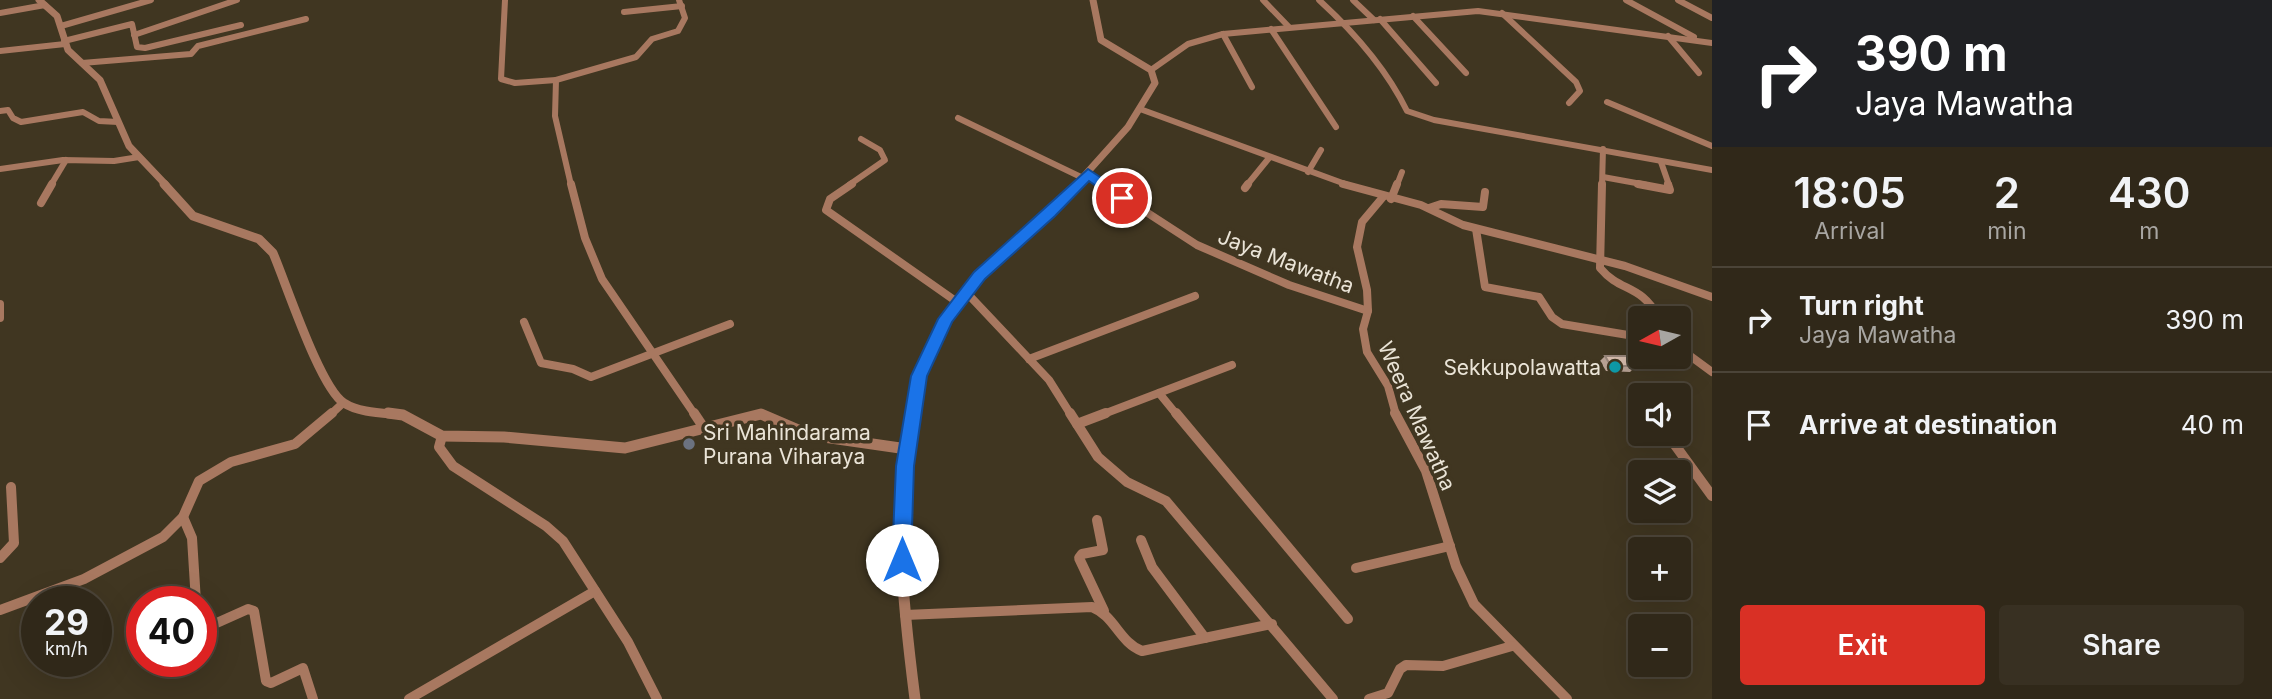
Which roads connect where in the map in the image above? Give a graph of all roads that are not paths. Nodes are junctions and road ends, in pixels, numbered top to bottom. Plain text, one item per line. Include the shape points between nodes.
1 (108, 0) edge
2 (152, 0) edge
3 (237, 0) edge
4 (505, 0) edge
5 (1093, 0) edge
6 (1263, 0) edge
7 (1319, 0) edge
8 (1353, 0) edge
9 (1626, 0) edge
10 (1678, 0) edge
11 (42, 3) edge
12 (680, 3) edge
13 (108, 12) junction
14 (624, 12) dead end
15 (0, 13) edge
16 (1502, 13) junction
17 (1413, 16) junction
18 (1712, 18) edge
19 (306, 19) dead end
20 (1377, 19) junction
21 (1343, 22) junction
22 (241, 25) dead end
23 (61, 26) junction
24 (1289, 27) junction
25 (1271, 29) junction
26 (1223, 34) junction
27 (134, 35) junction
28 (1668, 36) junction
29 (1700, 41) junction
30 (64, 43) junction
31 (1712, 43) edge
32 (0, 51) edge
33 (82, 64) junction
34 (1151, 70) junction
35 (1466, 73) dead end
36 (1699, 73) dead end
37 (556, 80) junction
38 (1436, 83) dead end
39 (1252, 87) dead end
40 (1607, 102) dead end
41 (1569, 103) dead end
42 (1140, 109) junction
43 (0, 111) edge
44 (958, 118) dead end
45 (118, 122) junction
46 (1336, 127) dead end
47 (862, 139) dead end
48 (1712, 146) edge
49 (1603, 149) junction
50 (1321, 150) dead end
51 (139, 157) junction
52 (1269, 158) junction
53 (66, 160) junction
54 (1661, 162) junction
55 (0, 169) edge
56 (1712, 170) edge
57 (1308, 172) junction
58 (1402, 172) dead end
59 (1085, 176) junction
60 (1603, 177) junction
61 (1245, 188) dead end
62 (1485, 192) dead end
63 (1387, 198) junction
64 (41, 204) dead end
65 (1429, 208) junction
66 (1476, 229) junction
67 (1600, 261) junction
68 (966, 292) junction
69 (1195, 296) dead end
70 (1712, 297) edge
71 (957, 302) junction
72 (0, 304) edge
73 (1653, 306) edge
74 (1368, 311) junction
75 (0, 318) edge
76 (524, 321) dead end
77 (730, 324) dead end
78 (1628, 335) edge
79 (650, 352) junction
80 (1691, 357) edge
81 (1029, 359) junction
82 (1232, 365) dead end
83 (1712, 372) edge
84 (1159, 393) junction
85 (343, 403) junction
86 (1077, 424) junction
87 (704, 428) junction
88 (442, 436) junction
89 (1676, 446) edge
90 (907, 449) junction
91 (10, 487) dead end
92 (1712, 496) edge
93 (183, 517) junction
94 (1097, 520) dead end
95 (1141, 540) dead end
96 (1450, 546) junction
97 (0, 558) edge
98 (1356, 568) dead end
99 (196, 586) edge
100 (595, 591) junction
101 (0, 610) edge
102 (1104, 611) junction
103 (905, 615) junction
104 (1348, 619) dead end
105 (217, 624) edge
106 (1272, 624) junction
107 (1205, 638) junction
108 (1512, 646) junction
109 (313, 699) edge
110 (409, 699) edge
111 (657, 699) edge
112 (915, 699) edge
113 (1333, 699) edge
114 (1369, 699) edge
115 (1567, 699) edge

1 - 13 street
2 - 13 street
3 - 27 street
4 - 37 street via 500,79 515,83
5 - 34 street via 1103,43
6 - 24 street
7 - 21 street
8 - 20 street
9 - 29 street
10 - 18 street
11 - 15 street
11 - 23 street
12 - 14 street
12 - 37 street via 684,25 646,43 639,56
13 - 23 street
16 - 17 street
16 - 28 street
16 - 41 street via 1576,82 1580,91
17 - 20 street
17 - 35 street
19 - 33 street via 198,46 191,54
20 - 21 street
20 - 38 street
21 - 24 street
21 - 49 street via 1394,85 1407,111 1434,120
22 - 27 street via 145,48 137,47
23 - 30 street
24 - 25 street
25 - 26 street
25 - 46 street
26 - 34 street via 1188,44
26 - 39 street
27 - 30 street via 128,24
28 - 29 street
28 - 36 street
29 - 31 street
30 - 32 street
30 - 33 street
33 - 45 street via 100,80
34 - 42 street via 1155,83
37 - 79 street via 559,144 585,238 602,279
40 - 48 street
42 - 52 street
42 - 59 street
43 - 45 street via 8,110 21,122 83,111 99,121
44 - 59 street, Jaya Mawatha
45 - 51 street
47 - 71 street via 880,150 885,160 831,199 826,210
49 - 54 street
49 - 60 street
50 - 57 street
51 - 53 street
51 - 85 street via 193,216 250,234 273,253 325,379
52 - 57 street
52 - 61 street
53 - 55 street
53 - 64 street
54 - 56 street
54 - 60 street via 1670,190
57 - 63 street
58 - 63 street, Weera Mawatha
59 - 68 street
59 - 74 street, Jaya Mawatha via 1197,245 1289,285
60 - 67 street
62 - 65 street via 1483,207 1441,204
63 - 65 street
63 - 74 street, Weera Mawatha via 1362,222 1357,247
65 - 66 street
66 - 67 street
66 - 78 street via 1485,287 1538,296 1562,324
67 - 70 street via 1625,265
67 - 73 street via 1605,275 1641,290
68 - 71 street
68 - 81 street
69 - 81 street
71 - 90 street via 919,376
72 - 75 street
74 - 96 street, Weera Mawatha via 1363,330 1367,352 1388,386 1397,419 1426,471
76 - 79 street via 541,363 591,377
77 - 79 street
79 - 87 street
80 - 83 street
81 - 86 street via 1049,380
82 - 84 street
84 - 86 street
84 - 104 street
85 - 88 street via 403,415
85 - 93 street via 295,444 215,470 199,481
86 - 106 street via 1098,457 1127,482 1166,501
87 - 88 street via 611,449 504,437
87 - 90 street via 761,414 810,435
88 - 100 street via 439,447 453,466 546,526 563,541
89 - 92 street
90 - 103 street via 901,541
91 - 97 street via 14,544
93 - 99 street via 192,538
93 - 101 street via 163,537 84,579
94 - 102 street via 1104,550 1079,558
95 - 107 street via 1152,567
96 - 98 street
96 - 108 street, Weera Mawatha via 1474,604
100 - 110 street
100 - 111 street
102 - 103 street via 1092,607
102 - 107 street via 1135,650
103 - 112 street
105 - 109 street via 252,610 266,681 271,683 303,668
106 - 107 street
106 - 113 street
108 - 114 street via 1443,666 1406,664 1388,693
108 - 115 street, Weera Mawatha

